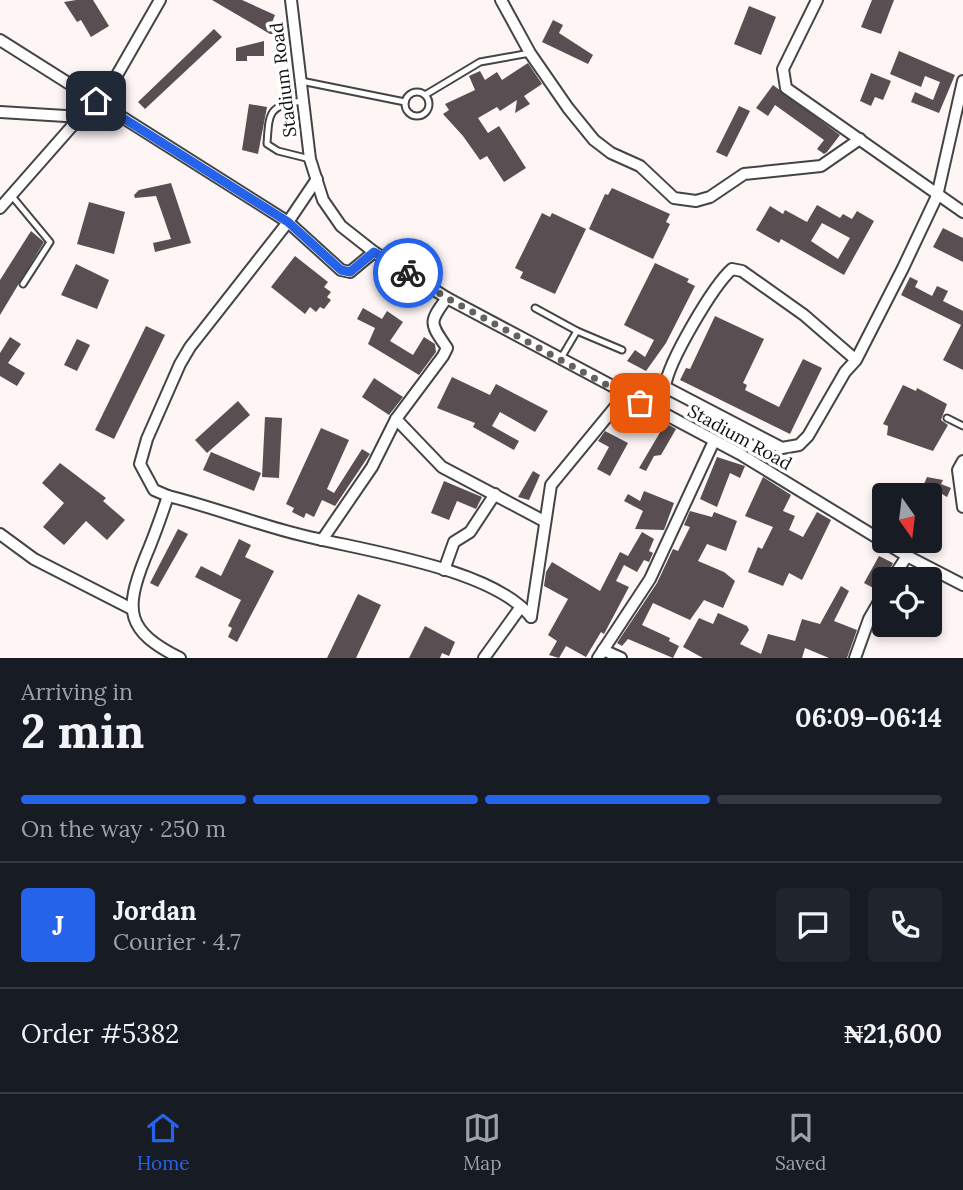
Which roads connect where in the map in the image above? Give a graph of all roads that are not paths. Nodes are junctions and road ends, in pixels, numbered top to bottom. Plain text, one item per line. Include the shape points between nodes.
1 (160, 0) edge
2 (291, 0) edge
3 (500, 0) edge
4 (817, 0) edge
5 (0, 40) edge
6 (530, 53) junction
7 (300, 81) junction
8 (963, 82) edge
9 (425, 95) junction
10 (96, 101) junction
11 (302, 101) junction
12 (405, 102) junction
13 (958, 110) edge
14 (0, 112) edge
15 (82, 117) junction
16 (860, 139) junction
17 (310, 159) junction
18 (317, 179) junction
19 (11, 195) junction
20 (937, 195) junction
21 (0, 208) edge
22 (963, 212) edge
23 (288, 222) junction
24 (374, 252) junction
25 (23, 284) dead end
26 (447, 298) junction
27 (535, 308) dead end
28 (577, 331) junction
29 (622, 350) dead end
30 (561, 358) junction
31 (856, 360) junction
32 (625, 395) junction
33 (947, 418) dead end
34 (396, 419) junction
35 (963, 426) edge
36 (714, 441) junction
37 (963, 461) edge
38 (495, 494) junction
39 (168, 496) junction
40 (963, 507) edge
41 (544, 520) junction
42 (0, 534) edge
43 (322, 540) junction
44 (907, 556) junction
45 (900, 567) edge
46 (444, 570) junction
47 (963, 585) edge
48 (130, 608) junction
49 (520, 608) junction
50 (872, 614) edge
51 (600, 654) edge
52 (180, 658) edge
53 (484, 658) edge
54 (621, 658) edge
55 (855, 658) edge

1 - 10 street via 117,75
2 - 7 street, Stadium Road
3 - 6 street
4 - 16 street via 783,69 783,81 795,96
5 - 10 street
6 - 9 lane via 480,62
6 - 16 street via 594,140 640,166 683,201 710,197 744,174 821,166
7 - 11 street, Stadium Road
7 - 12 lane
8 - 13 street
9 - 12 lane via 413,93
9 - 12 lane via 429,107 420,116 408,113
10 - 15 street
10 - 23 street
11 - 17 street, Stadium Road
11 - 17 lane via 275,107 267,144
13 - 20 street
14 - 15 street
15 - 19 street
16 - 20 street
17 - 18 street, Stadium Road
18 - 23 street
18 - 24 street, Stadium Road via 323,200 341,226
19 - 21 street
19 - 25 lane via 50,242
20 - 22 street
20 - 31 street
23 - 24 street via 344,271 350,272
23 - 39 street via 190,347 147,439 142,471 154,490
24 - 26 street, Stadium Road
26 - 30 street, Stadium Road
26 - 34 street via 432,317 432,326 447,348
27 - 28 lane
28 - 29 lane
28 - 30 lane
30 - 32 street, Stadium Road
31 - 31 street via 804,315 742,271 732,269 688,334 665,387 782,448 799,445 808,436
32 - 36 street, Stadium Road
32 - 41 street via 554,479
33 - 35 lane
34 - 38 street via 442,467
34 - 43 street via 372,467
36 - 44 street, Stadium Road
36 - 51 street via 650,579
37 - 40 street via 958,470
38 - 41 street
38 - 46 street via 470,532 454,542
39 - 43 street
39 - 48 street via 133,587
41 - 49 street via 531,617
42 - 48 street via 34,559
43 - 46 street
44 - 45 street
44 - 47 street, Stadium Road
46 - 49 street via 478,582
48 - 52 street via 145,637
49 - 53 street
50 - 55 street
51 - 54 street

